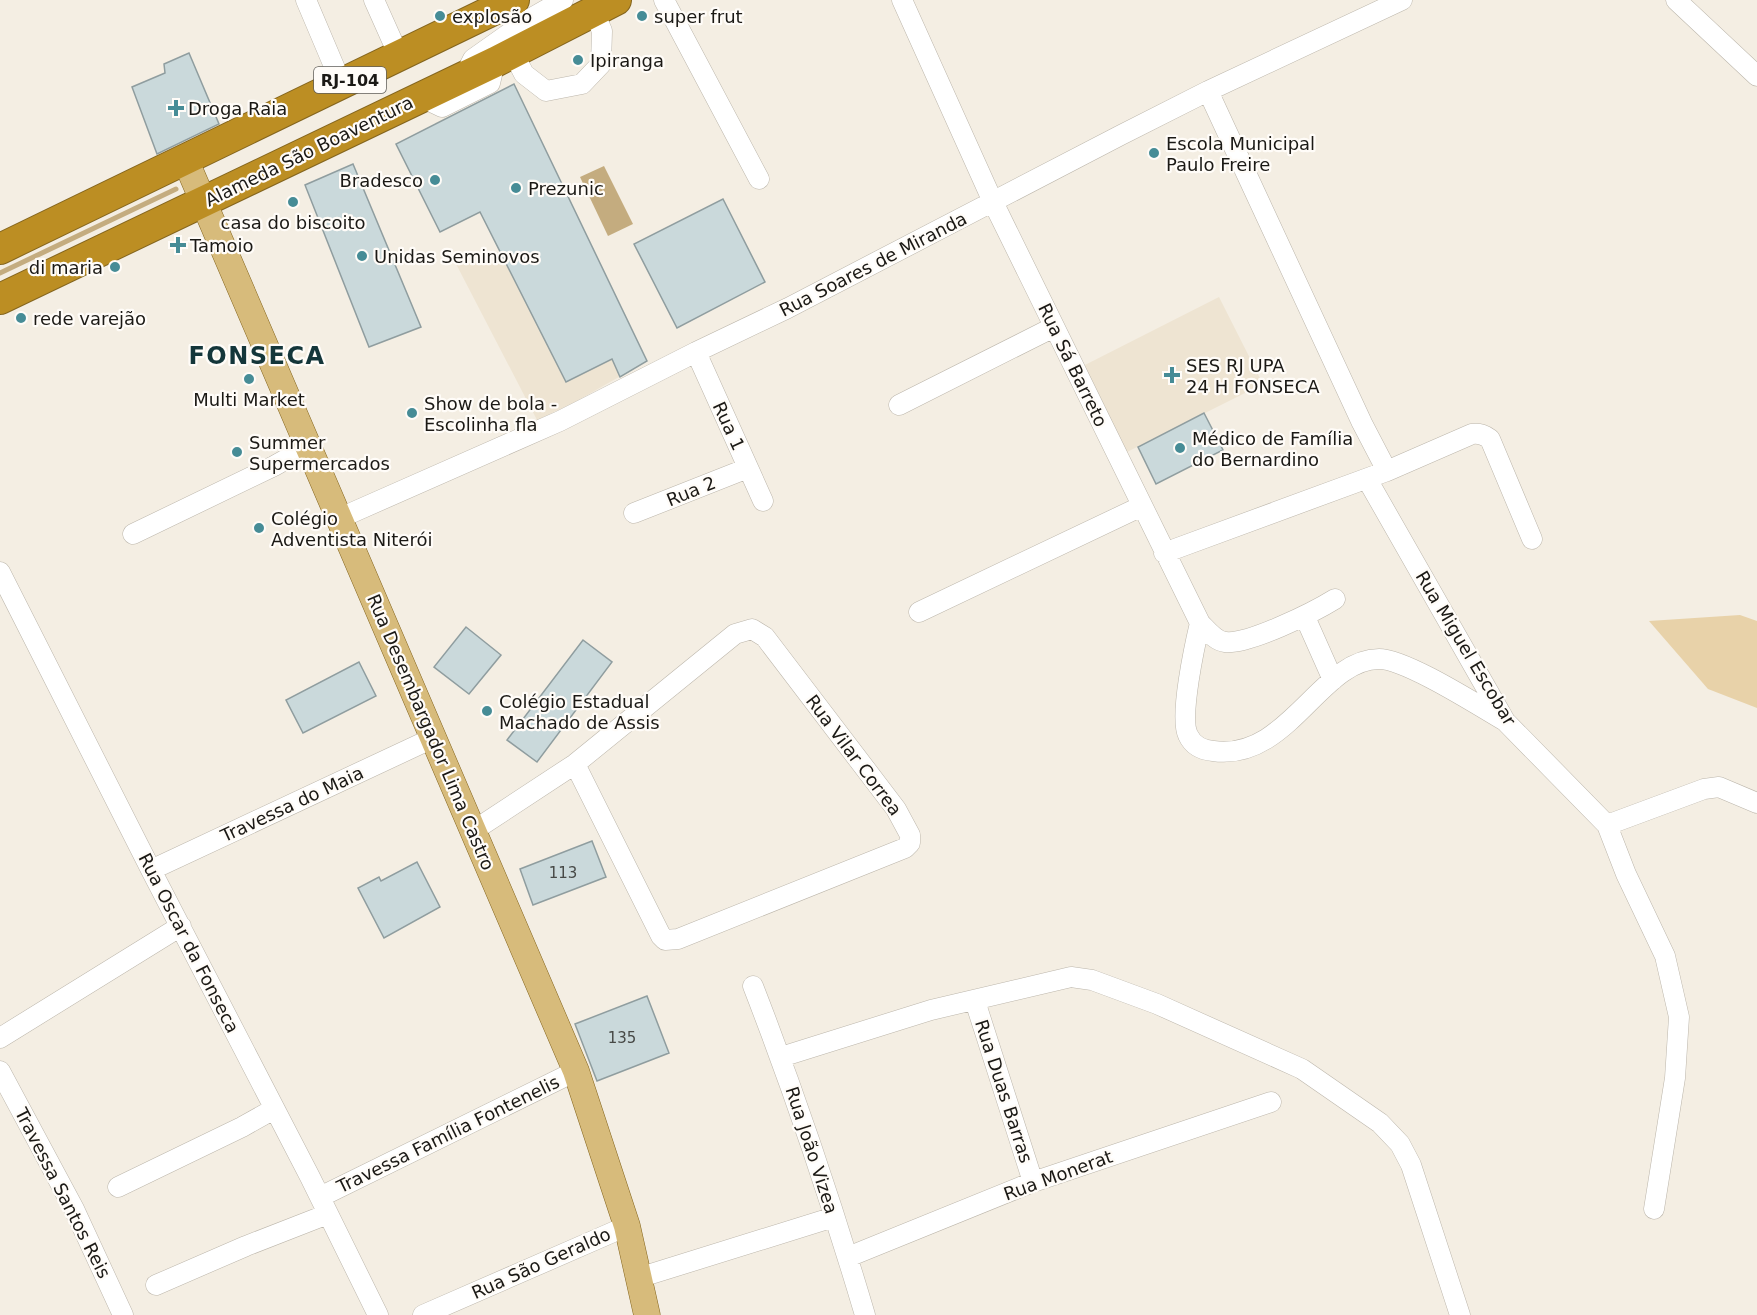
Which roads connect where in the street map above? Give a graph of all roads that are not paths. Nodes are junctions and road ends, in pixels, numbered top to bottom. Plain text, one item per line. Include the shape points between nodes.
1 (306, 0) edge
2 (374, 0) edge
3 (563, 0) edge
4 (664, 0) edge
5 (902, 0) edge
6 (1402, 0) edge
7 (1676, 0) edge
8 (502, 3) edge
9 (605, 6) edge
10 (399, 56) junction
11 (504, 57) junction
12 (1757, 76) edge
13 (462, 78) junction
14 (342, 85) junction
15 (1208, 91) junction
16 (421, 97) junction
17 (185, 159) junction
18 (759, 179) dead end
19 (203, 201) junction
20 (993, 202) junction
21 (0, 249) edge
22 (0, 299) edge
23 (1054, 327) junction
24 (696, 352) junction
25 (899, 405) dead end
26 (308, 447) junction
27 (748, 468) junction
28 (1387, 471) junction
29 (1367, 479) junction
30 (763, 501) dead end
31 (1142, 506) junction
32 (634, 513) dead end
33 (340, 519) junction
34 (133, 534) dead end
35 (1532, 539) dead end
36 (1164, 553) junction
37 (0, 572) edge
38 (1335, 600) dead end
39 (919, 612) dead end
40 (1305, 617) junction
41 (1200, 622) junction
42 (1333, 680) junction
43 (1505, 721) junction
44 (433, 738) junction
45 (574, 764) junction
46 (1757, 803) edge
47 (1607, 825) junction
48 (474, 831) junction
49 (151, 870) junction
50 (181, 926) junction
51 (753, 986) dead end
52 (975, 1001) junction
53 (0, 1038) edge
54 (781, 1058) junction
55 (0, 1071) edge
56 (576, 1071) junction
57 (1271, 1102) dead end
58 (274, 1109) junction
59 (1033, 1182) junction
60 (118, 1187) dead end
61 (324, 1205) junction
62 (1654, 1209) dead end
63 (834, 1217) junction
64 (627, 1226) junction
65 (848, 1257) junction
66 (638, 1278) junction
67 (156, 1285) dead end
68 (123, 1315) edge
69 (378, 1315) edge
70 (423, 1315) edge
71 (648, 1315) edge
72 (865, 1315) edge
73 (1460, 1315) edge

1 - 14 street
2 - 10 street
3 - 13 street via 473,60
4 - 18 street
5 - 20 street, Rua Sá Barreto
6 - 15 street, Rua Soares de Miranda
7 - 12 street
8 - 10 highway, RJ-104
9 - 11 highway, Alameda São Boaventura / RJ-104
9 - 11 street via 601,64 582,84 546,91
10 - 14 highway, RJ-104
11 - 13 highway, Alameda São Boaventura / RJ-104
11 - 16 street via 490,83 442,107
13 - 16 highway, Alameda São Boaventura / RJ-104
14 - 17 highway, RJ-104
15 - 20 street, Rua Soares de Miranda
15 - 28 street
16 - 19 highway, Alameda São Boaventura / RJ-104
17 - 19 main road, Rua Desembargador Lima Castro
17 - 21 highway, RJ-104
19 - 22 highway, Alameda São Boaventura / RJ-104
19 - 26 main road, Rua Desembargador Lima Castro
20 - 23 street, Rua Sá Barreto
20 - 24 street, Rua Soares de Miranda
23 - 25 street
23 - 31 street, Rua Sá Barreto
24 - 27 street, Rua 1
24 - 33 street, Rua Soares de Miranda via 560,421
26 - 33 main road, Rua Desembargador Lima Castro
26 - 34 street
27 - 30 street, Rua 1
27 - 32 street, Rua 2
28 - 29 street
28 - 35 street via 1472,434 1484,435 1490,440
29 - 36 street
29 - 43 street, Rua Miguel Escobar
31 - 36 street, Rua Sá Barreto
31 - 39 street
33 - 44 main road, Rua Desembargador Lima Castro
36 - 41 street, Rua Sá Barreto
37 - 49 street, Rua Oscar da Fonseca
38 - 40 street, Rua Sá Barreto
40 - 41 street, Rua Sá Barreto via 1236,642 1213,637
40 - 42 street
41 - 42 street via 1185,724 1193,744 1201,750 1238,750 1259,743 1288,723
42 - 43 street via 1349,668 1380,659 1402,665
43 - 47 street, Rua Miguel Escobar
44 - 48 main road, Rua Desembargador Lima Castro
44 - 49 street, Travessa do Maia
45 - 45 street, Rua Vilar Correa via 735,634 752,629 765,637 896,809 910,835 910,843 678,939 665,940
45 - 48 street, Rua Vilar Correa
46 - 47 street via 1719,787 1704,789
47 - 62 street, Rua Miguel Escobar via 1665,956 1679,1017 1675,1078
48 - 56 main road, Rua Desembargador Lima Castro
49 - 50 street, Rua Oscar da Fonseca
50 - 53 street
50 - 58 street, Rua Oscar da Fonseca
51 - 54 street, Rua João Vizea
52 - 54 street via 931,1010
52 - 59 street, Rua Duas Barras
52 - 73 street via 1071,977 1092,980 1157,1004 1302,1069 1380,1123 1400,1144 1411,1165
54 - 63 street, Rua João Vizea
55 - 68 street, Travessa Santos Reis via 74,1209
56 - 61 street, Travessa Família Fontenelis
56 - 64 main road, Rua Desembargador Lima Castro
57 - 59 street, Rua Monerat
58 - 60 street
58 - 61 street, Rua Oscar da Fonseca
59 - 65 street, Rua Monerat
61 - 67 street, Travessa Família Fontenelis via 246,1246
61 - 69 street, Rua Oscar da Fonseca
63 - 65 street, Rua João Vizea
63 - 66 street
64 - 66 main road, Rua Desembargador Lima Castro
64 - 70 street, Rua São Geraldo
65 - 72 street, Rua João Vizea
66 - 71 main road, Rua Desembargador Lima Castro

